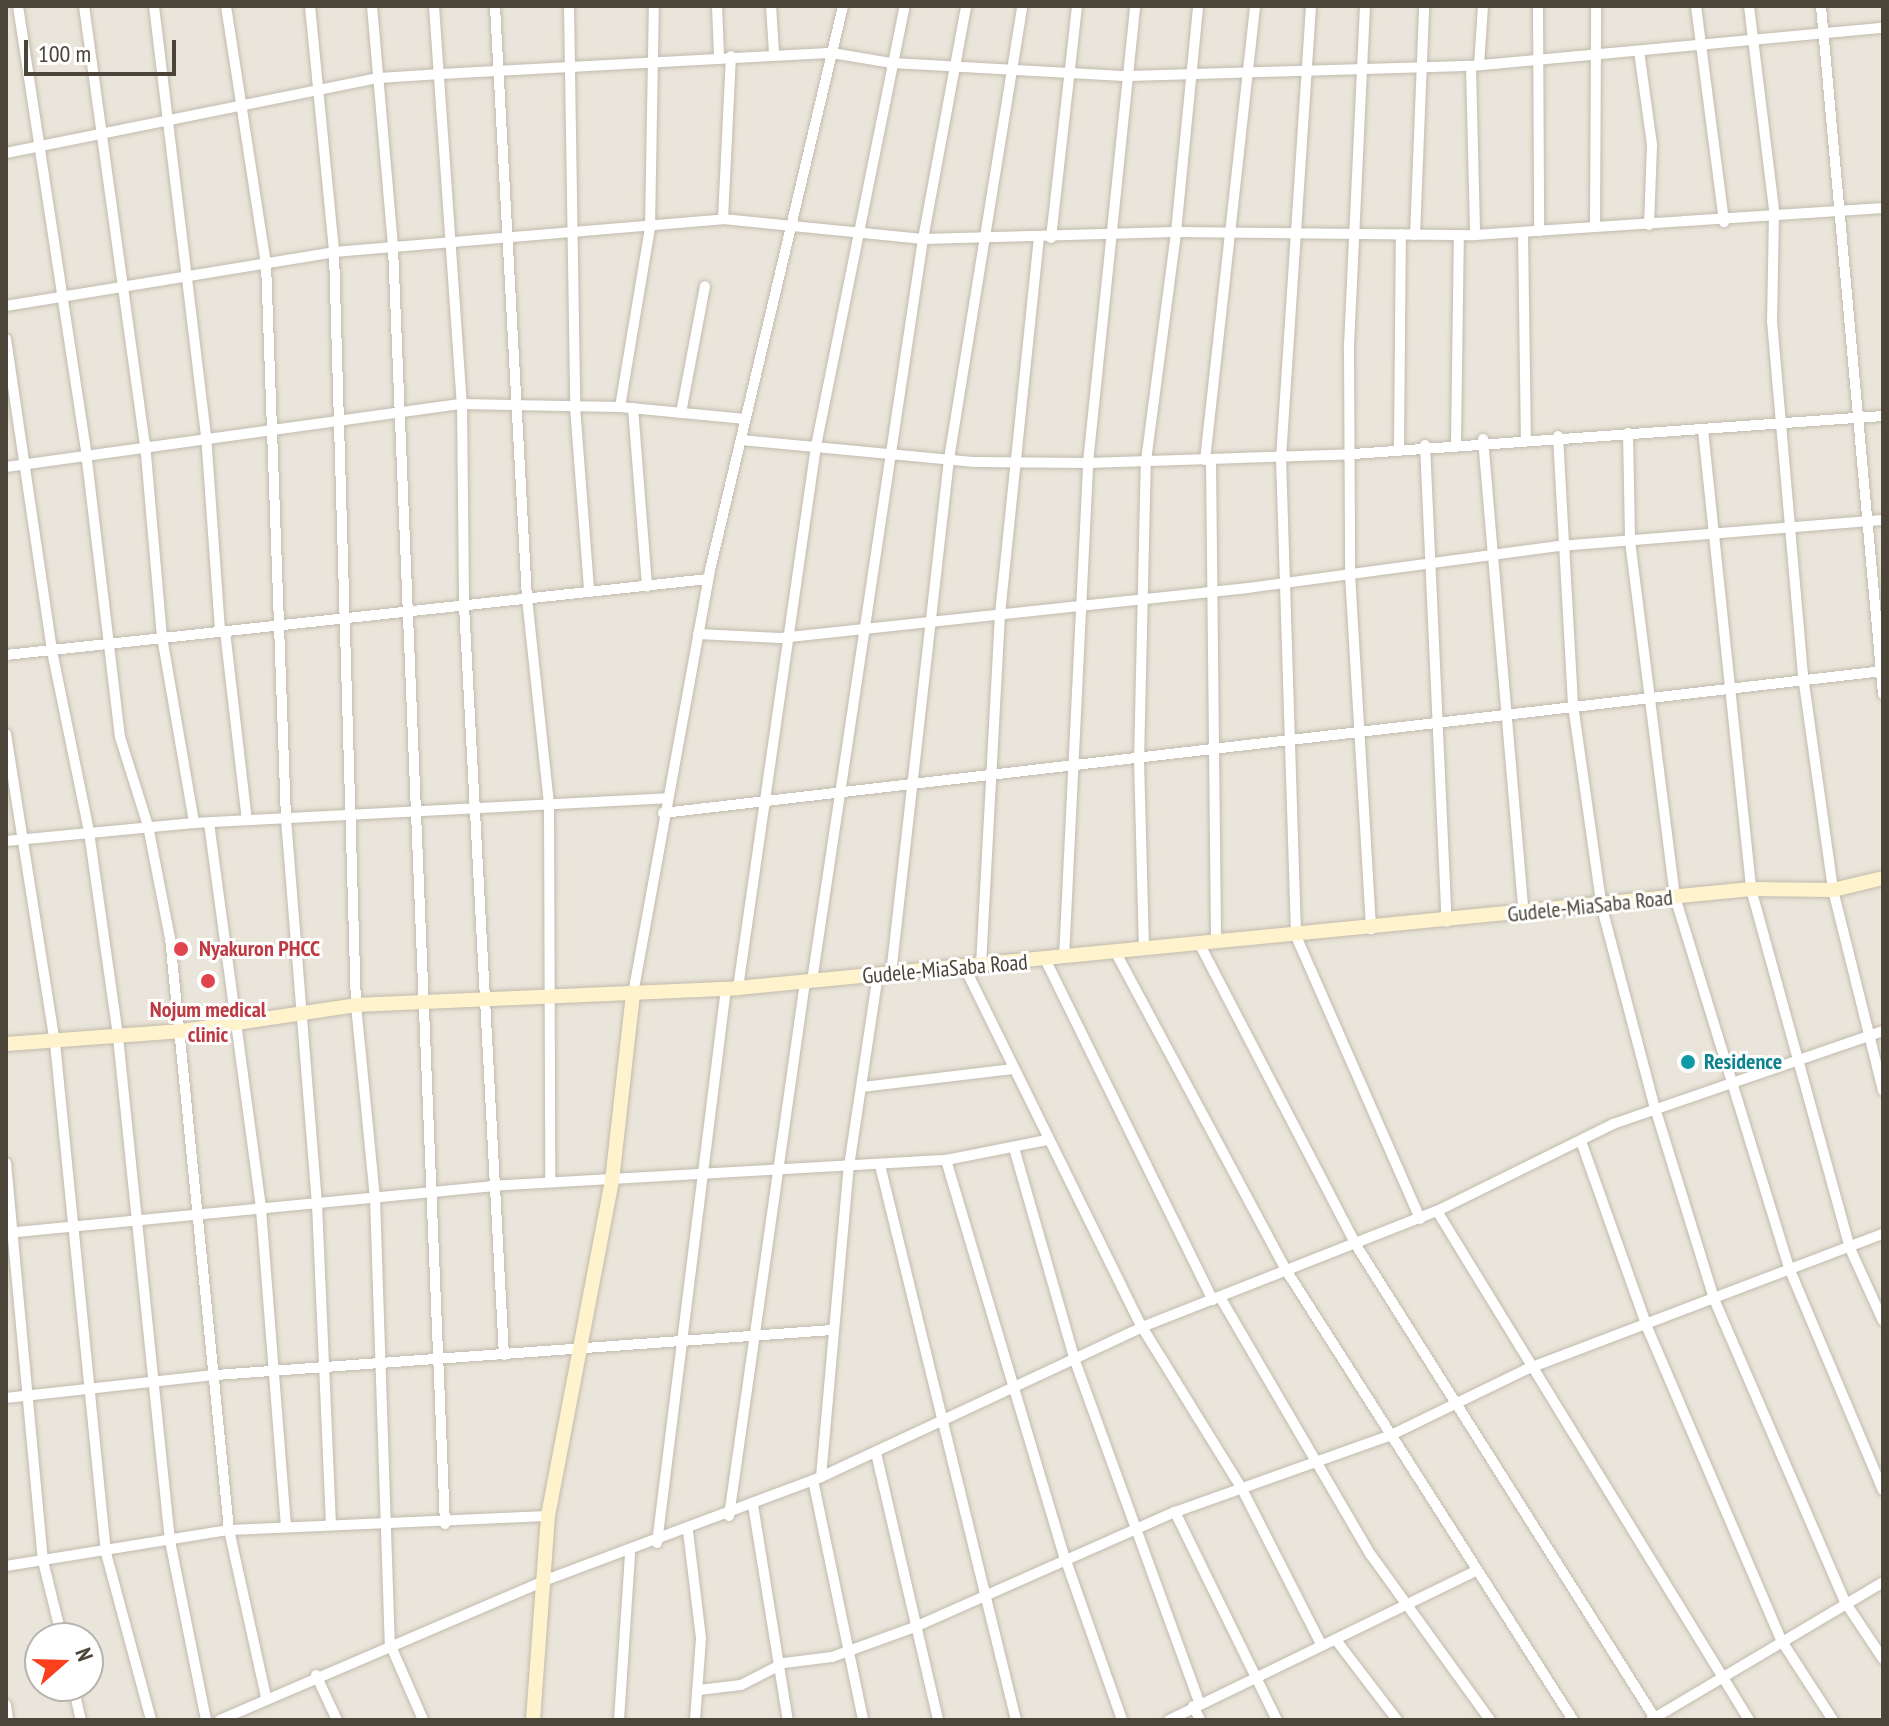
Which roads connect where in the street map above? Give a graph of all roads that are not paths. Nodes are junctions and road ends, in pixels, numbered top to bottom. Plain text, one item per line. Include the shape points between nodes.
1 (18, 6) edge
2 (84, 6) edge
3 (154, 6) edge
4 (226, 6) edge
5 (310, 6) edge
6 (372, 6) edge
7 (434, 6) edge
8 (495, 6) edge
9 (569, 6) edge
10 (654, 6) edge
11 (717, 6) edge
12 (771, 6) edge
13 (843, 6) edge
14 (905, 6) edge
15 (966, 6) edge
16 (1022, 6) edge
17 (1077, 6) edge
18 (1135, 6) edge
19 (1198, 6) edge
20 (1255, 6) edge
21 (1311, 6) edge
22 (1365, 6) edge
23 (1424, 6) edge
24 (1483, 6) edge
25 (1538, 6) edge
26 (1596, 6) edge
27 (1696, 6) edge
28 (1749, 6) edge
29 (1821, 6) edge
30 (1883, 28) edge
31 (1825, 33) junction
32 (1753, 40) junction
33 (1700, 45) junction
34 (1639, 51) junction
35 (774, 53) junction
36 (832, 53) junction
37 (1591, 55) junction
38 (725, 56) junction
39 (1536, 60) junction
40 (654, 61) junction
41 (892, 63) junction
42 (573, 66) junction
43 (1307, 66) junction
44 (1475, 66) junction
45 (1360, 67) junction
46 (1419, 67) junction
47 (955, 68) junction
48 (1249, 68) junction
49 (1188, 70) junction
50 (500, 71) junction
51 (1014, 73) junction
52 (441, 74) junction
53 (1067, 74) junction
54 (1128, 76) junction
55 (379, 78) junction
56 (316, 91) junction
57 (245, 106) junction
58 (170, 121) junction
59 (106, 135) junction
60 (39, 147) junction
61 (6, 153) edge
62 (1883, 208) edge
63 (1838, 211) junction
64 (723, 219) junction
65 (1771, 220) junction
66 (1724, 222) junction
67 (792, 223) junction
68 (1649, 225) junction
69 (1595, 227) junction
70 (650, 228) junction
71 (1539, 231) junction
72 (1176, 232) junction
73 (1523, 232) junction
74 (857, 233) junction
75 (1235, 233) junction
76 (577, 234) junction
77 (1296, 234) junction
78 (1355, 234) junction
79 (1401, 234) junction
80 (507, 235) junction
81 (1415, 235) junction
82 (1459, 235) junction
83 (1475, 235) junction
84 (1039, 238) junction
85 (1051, 238) junction
86 (1112, 238) junction
87 (923, 239) junction
88 (984, 239) junction
89 (452, 240) junction
90 (393, 247) junction
91 (334, 252) junction
92 (266, 263) junction
93 (186, 274) junction
94 (121, 284) junction
95 (705, 286) dead end
96 (62, 296) junction
97 (6, 306) edge
98 (6, 339) edge
99 (520, 402) junction
100 (462, 404) junction
101 (575, 407) junction
102 (620, 407) junction
103 (633, 408) junction
104 (399, 409) junction
105 (681, 413) junction
106 (339, 415) junction
107 (1883, 416) edge
108 (745, 419) junction
109 (1854, 419) junction
110 (275, 425) junction
111 (1779, 426) junction
112 (1703, 430) junction
113 (1628, 433) junction
114 (206, 435) junction
115 (1558, 436) junction
116 (1526, 438) junction
117 (1483, 439) junction
118 (741, 440) junction
119 (1456, 441) junction
120 (145, 443) junction
121 (1425, 445) junction
122 (816, 446) junction
123 (1399, 448) junction
124 (86, 452) junction
125 (891, 454) junction
126 (1353, 454) junction
127 (1281, 457) junction
128 (949, 459) junction
129 (1208, 460) junction
130 (1020, 461) junction
131 (1146, 461) junction
132 (25, 463) junction
133 (1088, 463) junction
134 (6, 467) edge
135 (1883, 520) edge
136 (1866, 522) junction
137 (1787, 532) junction
138 (1714, 536) junction
139 (1630, 541) junction
140 (1564, 545) junction
141 (1490, 555) junction
142 (1428, 564) junction
143 (1350, 574) junction
144 (708, 579) junction
145 (1283, 583) junction
146 (647, 586) junction
147 (589, 591) junction
148 (1214, 592) junction
149 (527, 598) junction
150 (1141, 599) junction
151 (464, 605) junction
152 (1078, 606) junction
153 (409, 611) junction
154 (1000, 614) junction
155 (346, 620) junction
156 (929, 621) junction
157 (279, 628) junction
158 (863, 629) junction
159 (222, 631) junction
160 (698, 634) junction
161 (162, 637) junction
162 (785, 637) junction
163 (107, 647) junction
164 (52, 651) junction
165 (6, 655) edge
166 (1882, 671) edge
167 (1803, 676) junction
168 (1725, 686) junction
169 (1883, 694) edge
170 (1652, 695) junction
171 (1573, 705) junction
172 (1504, 718) junction
173 (1435, 727) junction
174 (1359, 731) junction
175 (6, 734) edge
176 (1291, 739) junction
177 (1218, 752) junction
178 (1139, 762) junction
179 (1068, 767) junction
180 (988, 777) junction
181 (915, 786) junction
182 (838, 794) junction
183 (666, 798) junction
184 (763, 802) junction
185 (549, 805) junction
186 (476, 808) junction
187 (411, 812) junction
188 (663, 813) junction
189 (353, 815) junction
190 (286, 819) junction
191 (247, 820) junction
192 (194, 823) junction
193 (209, 823) junction
194 (148, 826) junction
195 (89, 832) junction
196 (26, 838) junction
197 (6, 841) edge
198 (1883, 878) edge
199 (1751, 889) junction
200 (1833, 890) junction
201 (1675, 897) junction
202 (1602, 908) junction
203 (1524, 913) junction
204 (1447, 921) junction
205 (1371, 929) junction
206 (1296, 936) junction
207 (1216, 943) junction
208 (1200, 945) junction
209 (1144, 950) junction
210 (1116, 953) junction
211 (1064, 958) junction
212 (1045, 959) junction
213 (981, 965) junction
214 (964, 966) junction
215 (885, 974) junction
216 (809, 981) junction
217 (732, 988) junction
218 (633, 994) junction
219 (547, 997) junction
220 (482, 1001) junction
221 (420, 1004) junction
222 (356, 1005) junction
223 (299, 1013) junction
224 (235, 1021) junction
225 (183, 1031) junction
226 (1883, 1031) edge
227 (118, 1037) junction
228 (1866, 1039) junction
229 (55, 1043) junction
230 (6, 1044) edge
231 (1796, 1056) junction
232 (1012, 1069) junction
233 (1729, 1084) junction
234 (862, 1087) junction
235 (1883, 1091) edge
236 (1655, 1108) junction
237 (1047, 1140) junction
238 (1582, 1144) junction
239 (1014, 1148) junction
240 (946, 1160) junction
241 (6, 1163) edge
242 (880, 1165) junction
243 (849, 1166) junction
244 (773, 1174) junction
245 (697, 1178) junction
246 (612, 1181) junction
247 (550, 1182) junction
248 (490, 1186) junction
249 (436, 1192) junction
250 (375, 1198) junction
251 (317, 1204) junction
252 (261, 1209) junction
253 (1437, 1211) junction
254 (196, 1215) junction
255 (1420, 1219) junction
256 (134, 1221) junction
257 (74, 1227) junction
258 (10, 1232) edge
259 (1883, 1234) edge
260 (1356, 1245) junction
261 (1849, 1246) junction
262 (1789, 1268) junction
263 (1286, 1270) junction
264 (1217, 1299) junction
265 (1714, 1299) junction
266 (1883, 1321) edge
267 (1142, 1327) junction
268 (1647, 1327) junction
269 (831, 1330) junction
270 (754, 1334) junction
271 (677, 1339) junction
272 (577, 1348) junction
273 (504, 1355) junction
274 (439, 1359) junction
275 (381, 1361) junction
276 (1075, 1361) junction
277 (319, 1367) junction
278 (1527, 1369) junction
279 (273, 1372) junction
280 (216, 1375) junction
281 (152, 1381) junction
282 (87, 1388) junction
283 (1012, 1390) junction
284 (29, 1396) junction
285 (6, 1398) edge
286 (1457, 1399) junction
287 (945, 1422) junction
288 (1389, 1436) junction
289 (876, 1453) junction
290 (1314, 1463) junction
291 (817, 1478) junction
292 (1242, 1489) junction
293 (1883, 1490) edge
294 (753, 1505) junction
295 (1175, 1512) junction
296 (548, 1516) junction
297 (729, 1516) junction
298 (331, 1522) junction
299 (388, 1524) junction
300 (445, 1524) junction
301 (286, 1527) junction
302 (1136, 1528) junction
303 (229, 1530) junction
304 (688, 1531) junction
305 (170, 1541) junction
306 (657, 1543) junction
307 (106, 1553) junction
308 (630, 1553) junction
309 (1065, 1558) junction
310 (43, 1561) junction
311 (6, 1566) edge
312 (1476, 1571) junction
313 (546, 1580) junction
314 (1883, 1582) edge
315 (985, 1593) junction
316 (1845, 1602) junction
317 (1405, 1603) junction
318 (58, 1622) edge
319 (915, 1627) junction
320 (1336, 1640) junction
321 (1781, 1640) junction
322 (390, 1644) junction
323 (1322, 1646) junction
324 (846, 1648) junction
325 (1883, 1659) edge
326 (779, 1669) junction
327 (316, 1675) junction
328 (1721, 1675) junction
329 (1251, 1676) junction
330 (699, 1690) junction
331 (266, 1697) junction
332 (1196, 1704) junction
333 (6, 1705) edge
334 (246, 1707) junction
335 (1654, 1719) edge
336 (8, 1720) edge
337 (151, 1720) edge
338 (206, 1720) edge
339 (220, 1720) edge
340 (252, 1720) edge
341 (337, 1720) edge
342 (423, 1720) edge
343 (533, 1720) edge
344 (619, 1720) edge
345 (695, 1720) edge
346 (788, 1720) edge
347 (863, 1720) edge
348 (938, 1720) edge
349 (1016, 1720) edge
350 (1122, 1720) edge
351 (1169, 1720) edge
352 (1200, 1720) edge
353 (1277, 1720) edge
354 (1397, 1720) edge
355 (1490, 1720) edge
356 (1573, 1720) edge
357 (1749, 1720) edge
358 (1833, 1720) edge

1 - 60 street
2 - 59 street
3 - 58 street
4 - 57 street
5 - 56 street
6 - 55 street
7 - 52 street
8 - 50 street
9 - 42 street
10 - 40 street
11 - 38 street
12 - 35 street
13 - 36 street
14 - 41 street
15 - 47 street
16 - 51 street
17 - 53 street
18 - 54 street
19 - 49 street
20 - 48 street
21 - 43 street
22 - 45 street
23 - 46 street
24 - 44 street
25 - 39 street
26 - 37 street
27 - 33 street
28 - 32 street
29 - 31 street
30 - 31 street
31 - 32 street
31 - 63 street
32 - 33 street
32 - 65 street
33 - 34 street
33 - 66 street
34 - 37 street
34 - 68 street via 1652,145
35 - 36 street
35 - 38 street
36 - 41 street
36 - 67 street
37 - 39 street
37 - 69 street
38 - 40 street
38 - 64 street
39 - 44 street
39 - 71 street
40 - 42 street
40 - 70 street
41 - 47 street
41 - 74 street
42 - 50 street
42 - 76 street
43 - 45 street
43 - 48 street
43 - 77 street
44 - 46 street
44 - 83 street
45 - 46 street
45 - 78 street
46 - 81 street
47 - 51 street
47 - 87 street
48 - 49 street
48 - 75 street
49 - 54 street
49 - 72 street
50 - 52 street
50 - 80 street
51 - 53 street
51 - 88 street
52 - 55 street
52 - 89 street
53 - 54 street
53 - 85 street
54 - 86 street
55 - 56 street
55 - 90 street
56 - 57 street
56 - 91 street
57 - 58 street
57 - 92 street
58 - 59 street
58 - 93 street
59 - 60 street
59 - 94 street
60 - 61 street
60 - 96 street
62 - 63 street
63 - 65 street
63 - 109 street
64 - 67 street
64 - 70 street
65 - 66 street
65 - 111 street
66 - 68 street
67 - 74 street
67 - 108 street
68 - 69 street
69 - 71 street
70 - 76 street
70 - 102 street
71 - 73 street
72 - 75 street
72 - 86 street
72 - 131 street
73 - 83 street
73 - 116 street
74 - 87 street
74 - 122 street
75 - 77 street
75 - 129 street
76 - 80 street
76 - 101 street
77 - 78 street
77 - 127 street
78 - 79 street
78 - 126 street
79 - 81 street
79 - 123 street
80 - 89 street
80 - 99 street
81 - 82 street
82 - 83 street
82 - 119 street
84 - 85 street
84 - 88 street
84 - 130 street
85 - 86 street
86 - 133 street
87 - 88 street
87 - 125 street
88 - 128 street
89 - 90 street
89 - 100 street
90 - 91 street
90 - 104 street
91 - 92 street
91 - 106 street
92 - 93 street
92 - 110 street
93 - 94 street
93 - 114 street
94 - 96 street
94 - 120 street
95 - 105 street
96 - 97 street
96 - 124 street
98 - 132 street
99 - 100 street
99 - 101 street
99 - 149 street
100 - 104 street
100 - 151 street
101 - 102 street
101 - 147 street
102 - 103 street
103 - 105 street
103 - 146 street
104 - 106 street
104 - 153 street
105 - 108 street
106 - 110 street
106 - 155 street
107 - 109 street
108 - 118 street
109 - 111 street
109 - 136 street
110 - 114 street
110 - 157 street
111 - 112 street
111 - 137 street
112 - 113 street
112 - 138 street
113 - 115 street
113 - 139 street
114 - 120 street
114 - 159 street
115 - 116 street
115 - 140 street
116 - 117 street
117 - 119 street
117 - 141 street
118 - 122 street
118 - 144 street
119 - 121 street
120 - 124 street
120 - 161 street
121 - 123 street
121 - 142 street
122 - 125 street
122 - 162 street
123 - 126 street
124 - 132 street
124 - 163 street
125 - 128 street
125 - 158 street
126 - 127 street
126 - 143 street
127 - 129 street
127 - 145 street
128 - 130 street
128 - 156 street
129 - 131 street
129 - 148 street
130 - 133 street
130 - 154 street
131 - 133 street
131 - 150 street
132 - 134 street
132 - 164 street
133 - 152 street
135 - 136 street
136 - 137 street
136 - 166 street
137 - 138 street
137 - 167 street
138 - 139 street
138 - 168 street
139 - 140 street
139 - 170 street
140 - 141 street
140 - 171 street
141 - 142 street
141 - 172 street
142 - 143 street
142 - 173 street
143 - 145 street
143 - 174 street
144 - 146 street
144 - 160 street
145 - 148 street
145 - 176 street
146 - 147 street
147 - 149 street
148 - 150 street
148 - 177 street
149 - 151 street
149 - 185 street
150 - 152 street
150 - 178 street
151 - 153 street
151 - 186 street
152 - 154 street
152 - 179 street
153 - 155 street
153 - 187 street
154 - 156 street
154 - 180 street
155 - 157 street
155 - 189 street
156 - 158 street
156 - 181 street
157 - 159 street
157 - 190 street
158 - 162 street
158 - 182 street
159 - 161 street
159 - 191 street
160 - 162 street
160 - 183 street
161 - 163 street
161 - 192 street
162 - 184 street
163 - 164 street
163 - 194 street via 120,737
164 - 165 street
164 - 195 street
166 - 167 street
166 - 169 street
167 - 168 street
167 - 200 street
168 - 170 street
168 - 199 street
170 - 171 street
170 - 201 street
171 - 172 street
171 - 202 street
172 - 173 street
172 - 203 street
173 - 174 street
173 - 204 street
174 - 176 street
174 - 205 street
175 - 196 street
176 - 177 street
176 - 206 street
177 - 178 street
177 - 207 street
178 - 179 street
178 - 209 street
179 - 180 street
179 - 211 street
180 - 181 street
180 - 213 street
181 - 182 street
181 - 215 street
182 - 184 street
182 - 216 street
183 - 185 street
183 - 188 street
184 - 188 street
184 - 217 street
185 - 186 street
185 - 219 street
186 - 187 street
186 - 220 street
187 - 189 street
187 - 221 street
188 - 218 street
189 - 190 street
189 - 222 street
190 - 191 street
190 - 223 street
191 - 193 street
192 - 193 street
192 - 194 street
193 - 224 street
194 - 195 street
194 - 225 street
195 - 196 street
195 - 227 street
196 - 197 street
196 - 229 street
198 - 200 main road, Gudele-MiaSaba Road
199 - 200 main road, Gudele-MiaSaba Road
199 - 201 main road, Gudele-MiaSaba Road
199 - 231 street
200 - 228 street
201 - 202 main road, Gudele-MiaSaba Road
201 - 233 street
202 - 203 main road, Gudele-MiaSaba Road
202 - 236 street
203 - 204 main road, Gudele-MiaSaba Road
204 - 205 main road, Gudele-MiaSaba Road
205 - 206 main road, Gudele-MiaSaba Road
206 - 207 main road, Gudele-MiaSaba Road
206 - 255 street
207 - 208 main road, Gudele-MiaSaba Road
208 - 209 main road, Gudele-MiaSaba Road
208 - 260 street
209 - 210 main road, Gudele-MiaSaba Road
210 - 211 main road, Gudele-MiaSaba Road
210 - 263 street
211 - 212 main road, Gudele-MiaSaba Road
212 - 213 main road, Gudele-MiaSaba Road
212 - 264 street
213 - 214 main road, Gudele-MiaSaba Road
214 - 215 main road, Gudele-MiaSaba Road
214 - 232 street
215 - 216 main road, Gudele-MiaSaba Road
215 - 234 street
216 - 217 main road, Gudele-MiaSaba Road
216 - 244 street
217 - 218 main road, Gudele-MiaSaba Road
217 - 245 street
218 - 219 main road, Gudele-MiaSaba Road
218 - 246 main road
219 - 220 main road, Gudele-MiaSaba Road
219 - 247 street
220 - 221 main road, Gudele-MiaSaba Road
220 - 248 street
221 - 222 main road, Gudele-MiaSaba Road
221 - 249 street
222 - 223 main road, Gudele-MiaSaba Road
222 - 250 street
223 - 224 main road, Gudele-MiaSaba Road
223 - 251 street
224 - 225 main road, Gudele-MiaSaba Road
224 - 252 street
225 - 227 main road, Gudele-MiaSaba Road
225 - 254 street
226 - 228 street
227 - 229 main road, Gudele-MiaSaba Road
227 - 256 street
228 - 231 street
228 - 235 street
229 - 230 main road, Gudele-MiaSaba Road
229 - 257 street
231 - 233 street
231 - 261 street
232 - 234 street
232 - 237 street
233 - 236 street
233 - 262 street
234 - 243 street
236 - 238 street
236 - 265 street
237 - 239 street
237 - 267 street
238 - 253 street
238 - 268 street
239 - 240 street
239 - 276 street
240 - 242 street
240 - 283 street
241 - 258 street
242 - 243 street
242 - 287 street
243 - 244 street
243 - 269 street
244 - 245 street
244 - 270 street
245 - 246 street
245 - 271 street
246 - 247 street
246 - 272 main road
247 - 248 street
248 - 249 street
248 - 273 street via 498,1205
249 - 250 street
249 - 274 street
250 - 251 street
250 - 275 street
251 - 252 street
251 - 277 street
252 - 254 street
252 - 279 street
253 - 255 street
253 - 278 street
254 - 256 street
254 - 280 street
255 - 260 street
256 - 257 street
256 - 281 street
257 - 258 street
257 - 282 street
258 - 284 street
259 - 261 street
260 - 263 street
260 - 286 street
261 - 262 street
261 - 266 street
262 - 265 street
262 - 293 street
263 - 264 street
263 - 288 street
264 - 267 street
264 - 290 street
265 - 268 street
265 - 316 street
267 - 276 street
267 - 292 street
268 - 278 street
268 - 321 street
269 - 270 street
269 - 291 street
270 - 271 street
270 - 297 street
271 - 272 street
271 - 306 street
272 - 273 street
272 - 296 main road
273 - 274 street
274 - 275 street
274 - 300 street
275 - 277 street
275 - 299 street
276 - 283 street
276 - 302 street
277 - 279 street
277 - 298 street
278 - 286 street
278 - 328 street
279 - 280 street
279 - 301 street
280 - 281 street
280 - 303 street
281 - 282 street
281 - 305 street
282 - 284 street
282 - 307 street
283 - 287 street
283 - 309 street
284 - 285 street
284 - 310 street
286 - 288 street
286 - 335 street
287 - 289 street
287 - 315 street
288 - 290 street
288 - 312 street
289 - 291 street
289 - 319 street
290 - 292 street
290 - 317 street
291 - 294 street
291 - 324 street
292 - 295 street
292 - 323 street
294 - 297 street
294 - 326 street
295 - 302 street
295 - 329 street
296 - 300 street
296 - 313 main road
297 - 304 street
298 - 299 street
298 - 301 street
299 - 300 street
299 - 322 street
301 - 303 street
302 - 309 street
302 - 332 street
303 - 305 street
303 - 331 street
304 - 306 street
304 - 330 street via 697,1578
305 - 307 street
305 - 338 street
306 - 308 street
307 - 310 street
307 - 337 street
308 - 313 street
308 - 344 street
309 - 315 street
309 - 350 street
310 - 311 street
310 - 318 street
312 - 317 street
312 - 356 street
313 - 322 street
313 - 343 main road
314 - 316 street
315 - 319 street
315 - 349 street
316 - 321 street
316 - 325 street
317 - 320 street
317 - 355 street
319 - 324 street
319 - 348 street
320 - 323 street
320 - 354 street
321 - 328 street
321 - 358 street
322 - 327 street
322 - 342 street
323 - 329 street
324 - 326 street
324 - 347 street
326 - 330 street
326 - 346 street
327 - 331 street
327 - 341 street
328 - 335 street
328 - 357 street
329 - 332 street
329 - 353 street
330 - 345 street
331 - 334 street
332 - 351 street
332 - 352 street
333 - 336 street
334 - 339 street
334 - 340 street

